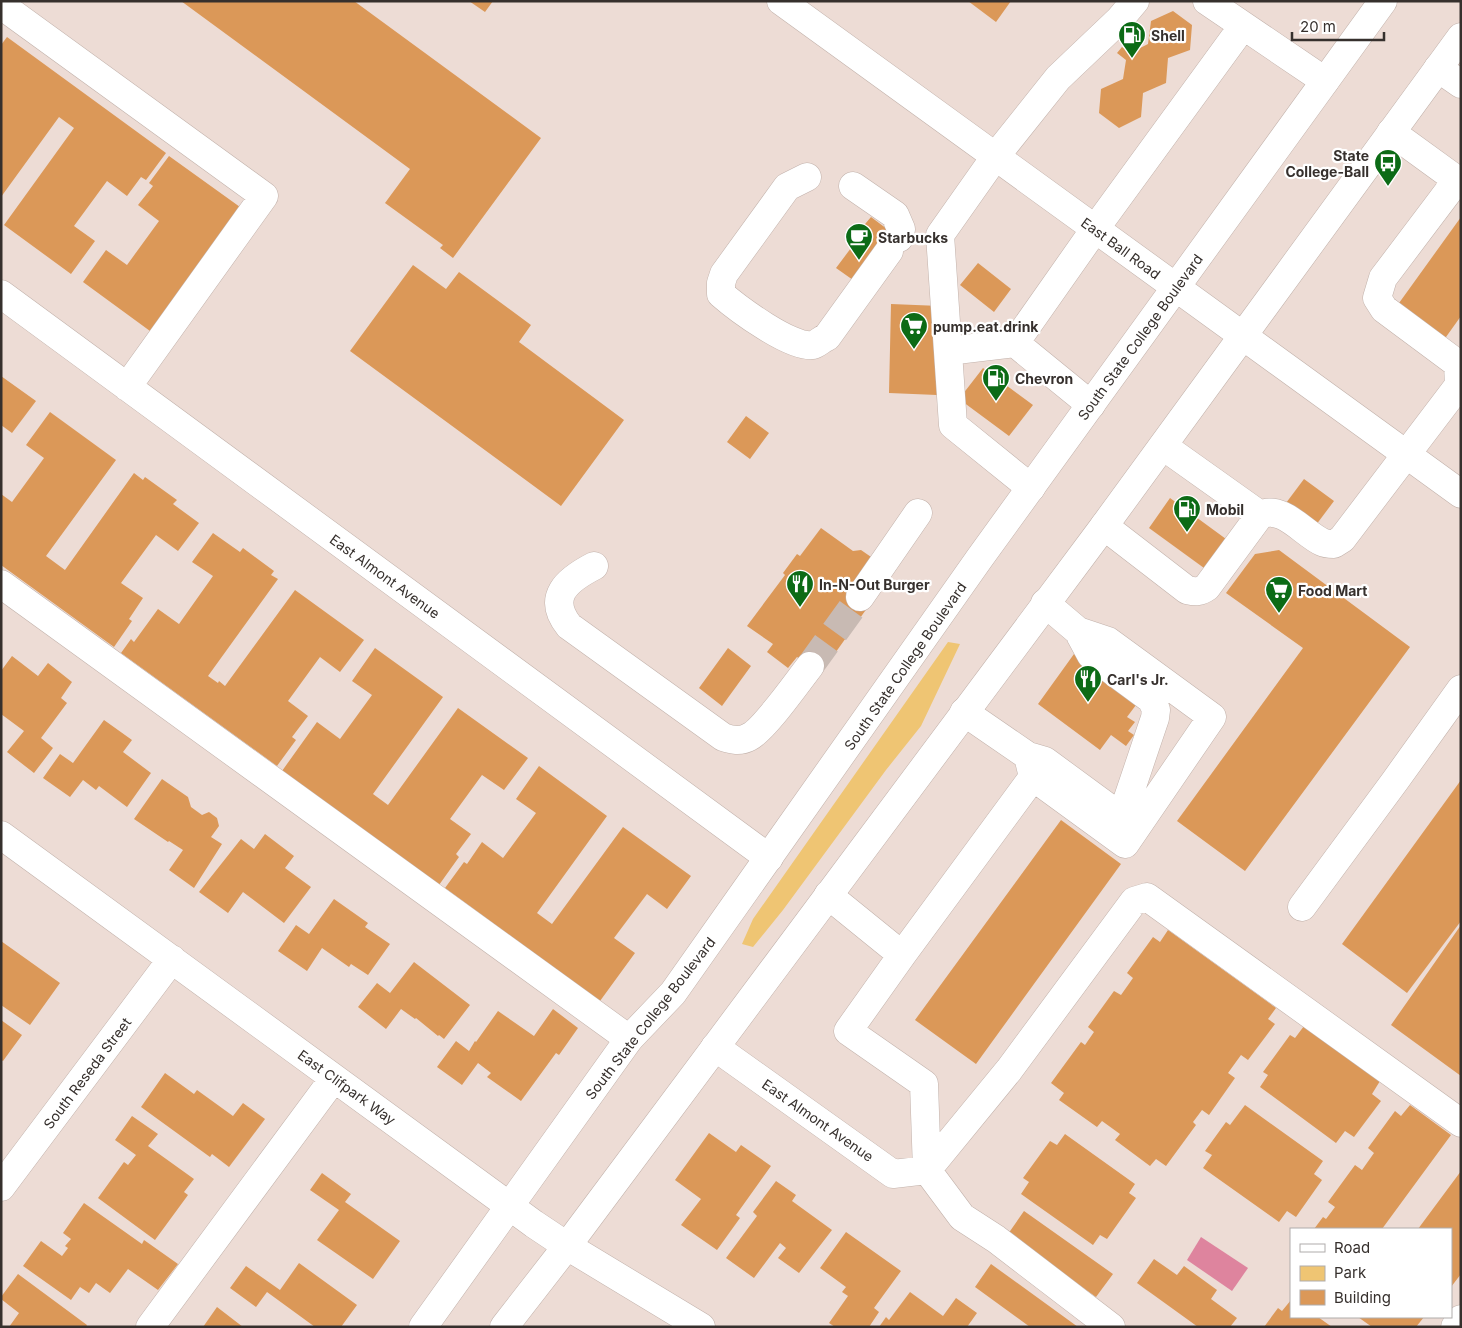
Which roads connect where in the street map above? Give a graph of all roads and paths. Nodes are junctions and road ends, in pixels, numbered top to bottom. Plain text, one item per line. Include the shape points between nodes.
1 (781, 1) edge
2 (1135, 1) edge
3 (1207, 1) edge
4 (1383, 1) edge
5 (1, 5) edge
6 (1243, 26) junction
7 (1461, 37) edge
8 (1438, 68) junction
9 (1325, 81) junction
10 (1461, 84) edge
11 (1392, 132) junction
12 (995, 157) junction
13 (807, 177) dead end
14 (853, 186) dead end
15 (1095, 229) junction
16 (1176, 288) junction
17 (1, 294) edge
18 (1242, 336) junction
19 (1014, 343) junction
20 (948, 352) junction
21 (127, 386) junction
22 (1091, 405) junction
23 (1162, 446) junction
24 (1407, 455) junction
25 (1031, 488) junction
26 (1461, 494) edge
27 (918, 513) dead end
28 (1260, 515) junction
29 (1104, 526) junction
30 (594, 566) dead end
31 (1, 584) edge
32 (860, 596) tunnel mouth
33 (1045, 604) junction
34 (1078, 631) junction
35 (810, 666) tunnel mouth
36 (1461, 689) edge
37 (964, 712) junction
38 (1031, 767) junction
39 (1, 835) edge
40 (769, 858) junction
41 (828, 895) junction
42 (1302, 907) dead end
43 (902, 955) junction
44 (172, 959) junction
45 (629, 1039) junction
46 (715, 1047) junction
47 (334, 1078) junction
48 (1461, 1123) edge
49 (927, 1170) junction
50 (1, 1187) edge
51 (510, 1206) junction
52 (567, 1246) junction
53 (1461, 1320) edge
54 (150, 1327) edge
55 (423, 1327) edge
56 (504, 1327) edge
57 (700, 1327) edge
58 (1111, 1327) edge
59 (1455, 1327) edge

1 - 12 main road, East Ball Road
2 - 12 main road via 1058,78
3 - 6 main road
4 - 9 main road, South State College Boulevard
5 - 21 main road via 264,196
6 - 9 main road
6 - 15 main road
7 - 8 main road
8 - 10 main road
8 - 11 main road
9 - 16 main road, South State College Boulevard
11 - 18 main road
11 - 24 main road via 1457,180 1383,278 1378,298 1384,309 1458,364 1459,385
12 - 15 main road, East Ball Road
12 - 20 main road via 940,235
13 - 14 main road via 787,187 724,274 721,283 721,294 732,303 755,320 801,344 814,344 826,337 894,245 901,228 895,215
15 - 16 main road, East Ball Road
15 - 19 main road
16 - 18 main road, East Ball Road
16 - 22 main road, South State College Boulevard
17 - 21 main road, East Almont Avenue
18 - 23 main road
18 - 24 main road, East Ball Road
19 - 20 main road
19 - 22 main road
20 - 25 main road via 953,425
21 - 40 main road, East Almont Avenue
22 - 25 main road, South State College Boulevard
23 - 28 main road
23 - 29 main road
24 - 26 main road, East Ball Road
24 - 28 main road via 1342,539 1334,544 1323,543 1283,516
25 - 40 main road, South State College Boulevard
27 - 32 main road
28 - 29 main road via 1201,592 1187,590
29 - 33 main road
30 - 35 main road via 574,576 562,592 558,603 560,616 569,626 723,737 736,741 750,737 762,727
31 - 45 main road
33 - 34 main road
33 - 37 main road
34 - 38 main road via 1091,655 1152,700 1156,710 1126,804 1119,810 1109,808 1045,762
34 - 38 main road via 1108,641 1212,717 1125,844
36 - 42 main road
37 - 38 main road
37 - 41 main road
38 - 43 main road
39 - 44 main road, East Clifpark Way
40 - 45 main road, South State College Boulevard via 673,993
41 - 43 main road
41 - 46 main road
43 - 49 main road via 848,1031 924,1084
44 - 47 main road, East Clifpark Way
44 - 50 main road, South Reseda Street
45 - 51 main road, South State College Boulevard
46 - 49 main road, East Almont Avenue via 893,1174
46 - 52 main road
47 - 51 main road, East Clifpark Way
47 - 54 main road
48 - 49 main road via 1147,897 1134,901 1009,1070
49 - 58 main road via 962,1216
51 - 52 main road, East Clifpark Way
51 - 55 main road, South State College Boulevard
52 - 56 main road
52 - 57 main road, East Clifpark Way
53 - 59 main road

